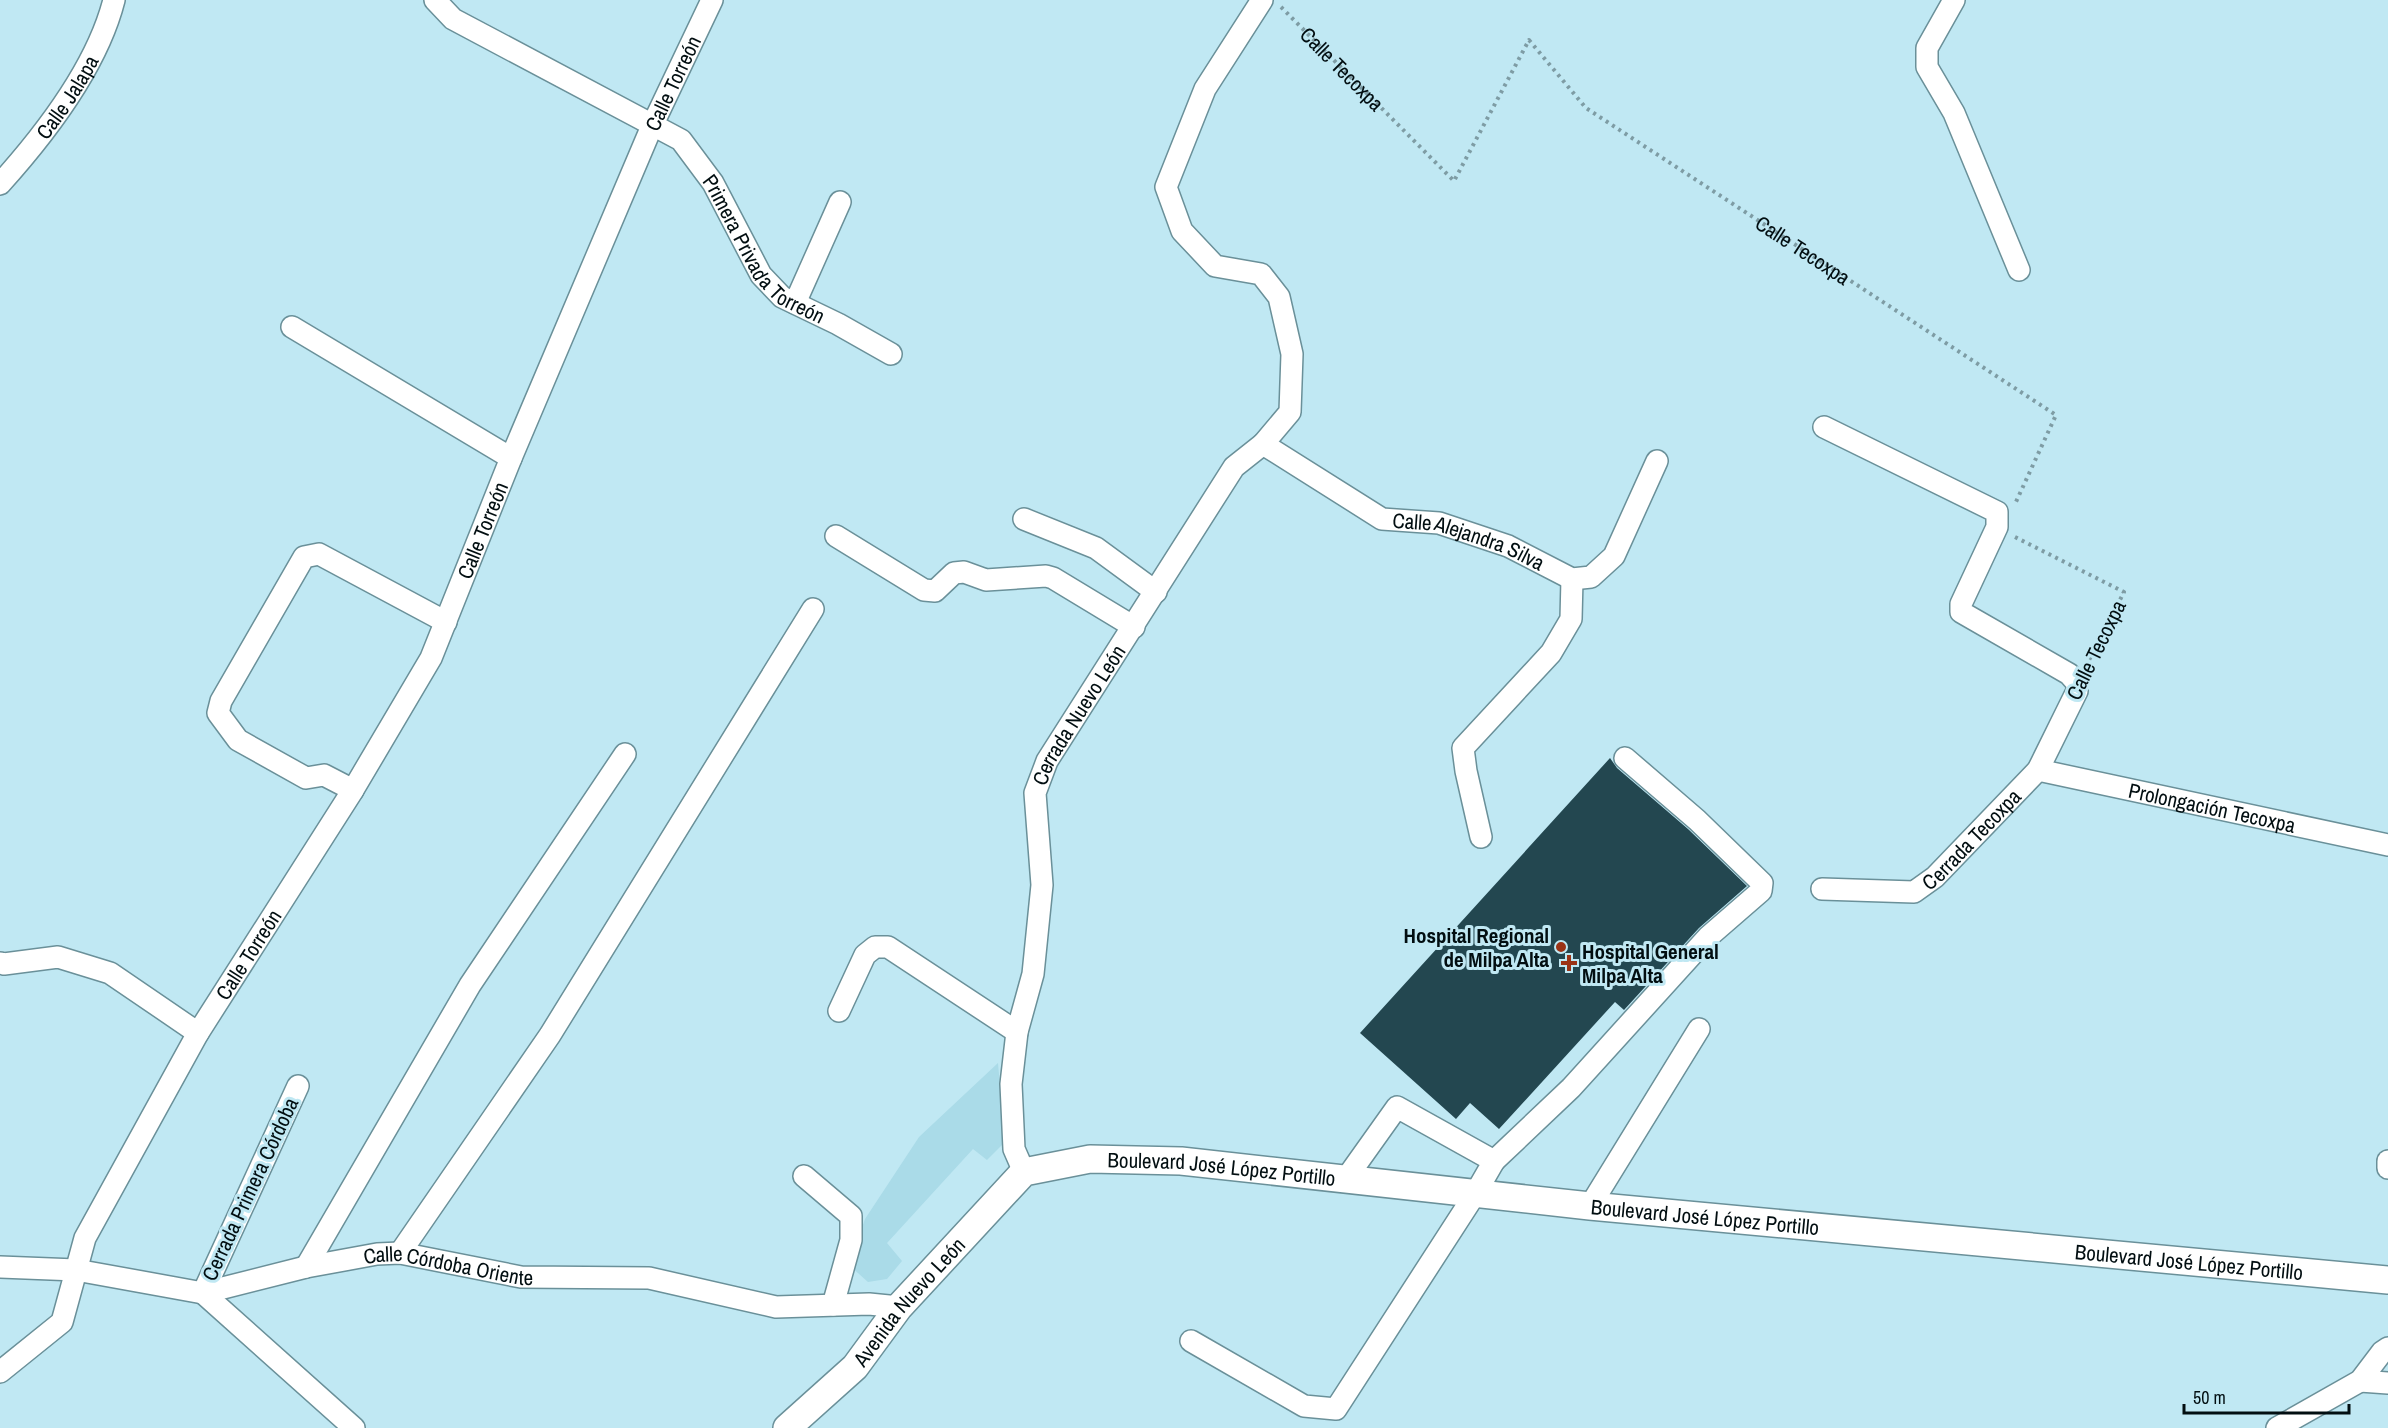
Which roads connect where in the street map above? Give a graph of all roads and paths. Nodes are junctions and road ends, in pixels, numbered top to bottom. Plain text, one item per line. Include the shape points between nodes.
1 (114, 0) edge
2 (435, 0) edge
3 (712, 0) edge
4 (1262, 0) edge
5 (1274, 0) edge
6 (1954, 0) edge
7 (652, 126) junction
8 (0, 184) edge
9 (840, 202) dead end
10 (2019, 270) dead end
11 (795, 303) junction
12 (292, 327) dead end
13 (891, 354) dead end
14 (1824, 427) dead end
15 (1263, 444) junction
16 (511, 458) junction
17 (1657, 461) dead end
18 (2013, 510) dead end
19 (1024, 519) dead end
20 (836, 536) dead end
21 (2013, 536) dead end
22 (1572, 579) junction
23 (1156, 592) junction
24 (813, 609) dead end
25 (446, 621) junction
26 (1134, 627) junction
27 (2077, 683) junction
28 (625, 754) dead end
29 (1625, 758) dead end
30 (2038, 770) junction
31 (353, 790) junction
32 (1481, 837) dead end
33 (2388, 845) edge
34 (1822, 889) dead end
35 (0, 963) edge
36 (839, 1011) dead end
37 (1699, 1029) dead end
38 (1017, 1032) junction
39 (198, 1033) junction
40 (298, 1086) dead end
41 (1494, 1161) junction
42 (2388, 1161) edge
43 (2388, 1168) edge
44 (1024, 1172) junction
45 (804, 1176) dead end
46 (1345, 1180) junction
47 (1475, 1194) junction
48 (1590, 1206) junction
49 (400, 1253) junction
50 (0, 1267) edge
51 (306, 1267) junction
52 (75, 1270) junction
53 (2388, 1280) edge
54 (203, 1293) junction
55 (833, 1305) junction
56 (899, 1307) junction
57 (1191, 1341) dead end
58 (2388, 1348) edge
59 (0, 1372) edge
60 (2360, 1382) junction
61 (2388, 1383) edge
62 (354, 1428) edge
63 (787, 1428) edge
64 (2277, 1428) edge

1 - 8 street, Calle Jalapa via 97,48 82,75
2 - 7 street, Primera Privada Torreón via 453,19
3 - 7 street, Calle Torreón
4 - 15 street via 1205,89 1166,188 1182,231 1215,266 1262,273 1279,297 1292,354 1290,412
5 - 18 path, Calle Tecoxpa via 1454,181 1529,40 1586,108 2056,416
6 - 10 street via 1927,48 1927,67 1954,113
7 - 11 street, Primera Privada Torreón via 681,140 713,183 761,275 782,297
7 - 16 street, Calle Torreón
9 - 11 street
11 - 13 street, Primera Privada Torreón
12 - 16 street
14 - 27 street via 1997,512 1997,526 1961,604 1961,612 2069,674
15 - 22 street, Calle Alejandra Silva via 1382,519 1439,523 1508,546
15 - 23 street, Cerrada Nuevo León via 1234,467
16 - 25 street, Calle Torreón
17 - 22 street, Calle Alejandra Silva via 1614,556 1591,577
19 - 23 street via 1096,548
20 - 26 street via 924,590 935,591 954,573 964,572 986,580 1046,576
21 - 27 path, Calle Tecoxpa via 2124,592
22 - 32 street via 1570,619 1551,653 1463,748
23 - 26 street, Cerrada Nuevo León
24 - 49 street via 550,1035
25 - 31 street, Calle Torreón via 431,657
25 - 31 street via 319,554 304,557 221,701 218,713 238,740 306,778 324,775
26 - 38 street, Cerrada Nuevo León via 1047,761 1035,793 1042,885 1033,974
27 - 30 street, Calle Tecoxpa via 2077,691
28 - 51 street via 470,985
29 - 41 street via 1762,883 1761,891 1708,937 1571,1088
30 - 33 street, Prolongación Tecoxpa
30 - 34 street, Cerrada Tecoxpa via 1935,877 1914,892
31 - 39 street, Calle Torreón
35 - 39 street via 58,957 110,973
36 - 38 street via 865,954 874,946 888,947
37 - 48 street
38 - 44 street, Cerrada Nuevo León via 1011,1084 1014,1149
39 - 52 street, Calle Torreón via 85,1238
40 - 54 street, Cerrada Primera Córdoba
41 - 46 street via 1397,1107
41 - 47 street
42 - 43 street
44 - 46 main road, Boulevard José López Portillo via 1090,1159 1181,1161
44 - 56 main road, Avenida Nuevo León
45 - 55 street via 851,1216 851,1240
46 - 47 main road, Boulevard José López Portillo
47 - 48 main road, Boulevard José López Portillo
47 - 57 street via 1336,1409 1304,1406
48 - 53 main road, Boulevard José López Portillo
49 - 51 street, Calle Córdoba Oriente
49 - 55 street, Calle Córdoba Oriente via 521,1277 649,1278 776,1308
50 - 52 street, Calle Córdoba Oriente
51 - 54 street, Calle Córdoba Oriente
52 - 54 street, Calle Córdoba Oriente
52 - 59 street, Calle Torreón via 62,1322
54 - 62 street
55 - 56 street, Calle Córdoba Oriente
56 - 63 main road, Avenida Nuevo León via 855,1367
58 - 60 street
60 - 61 street
60 - 64 street

